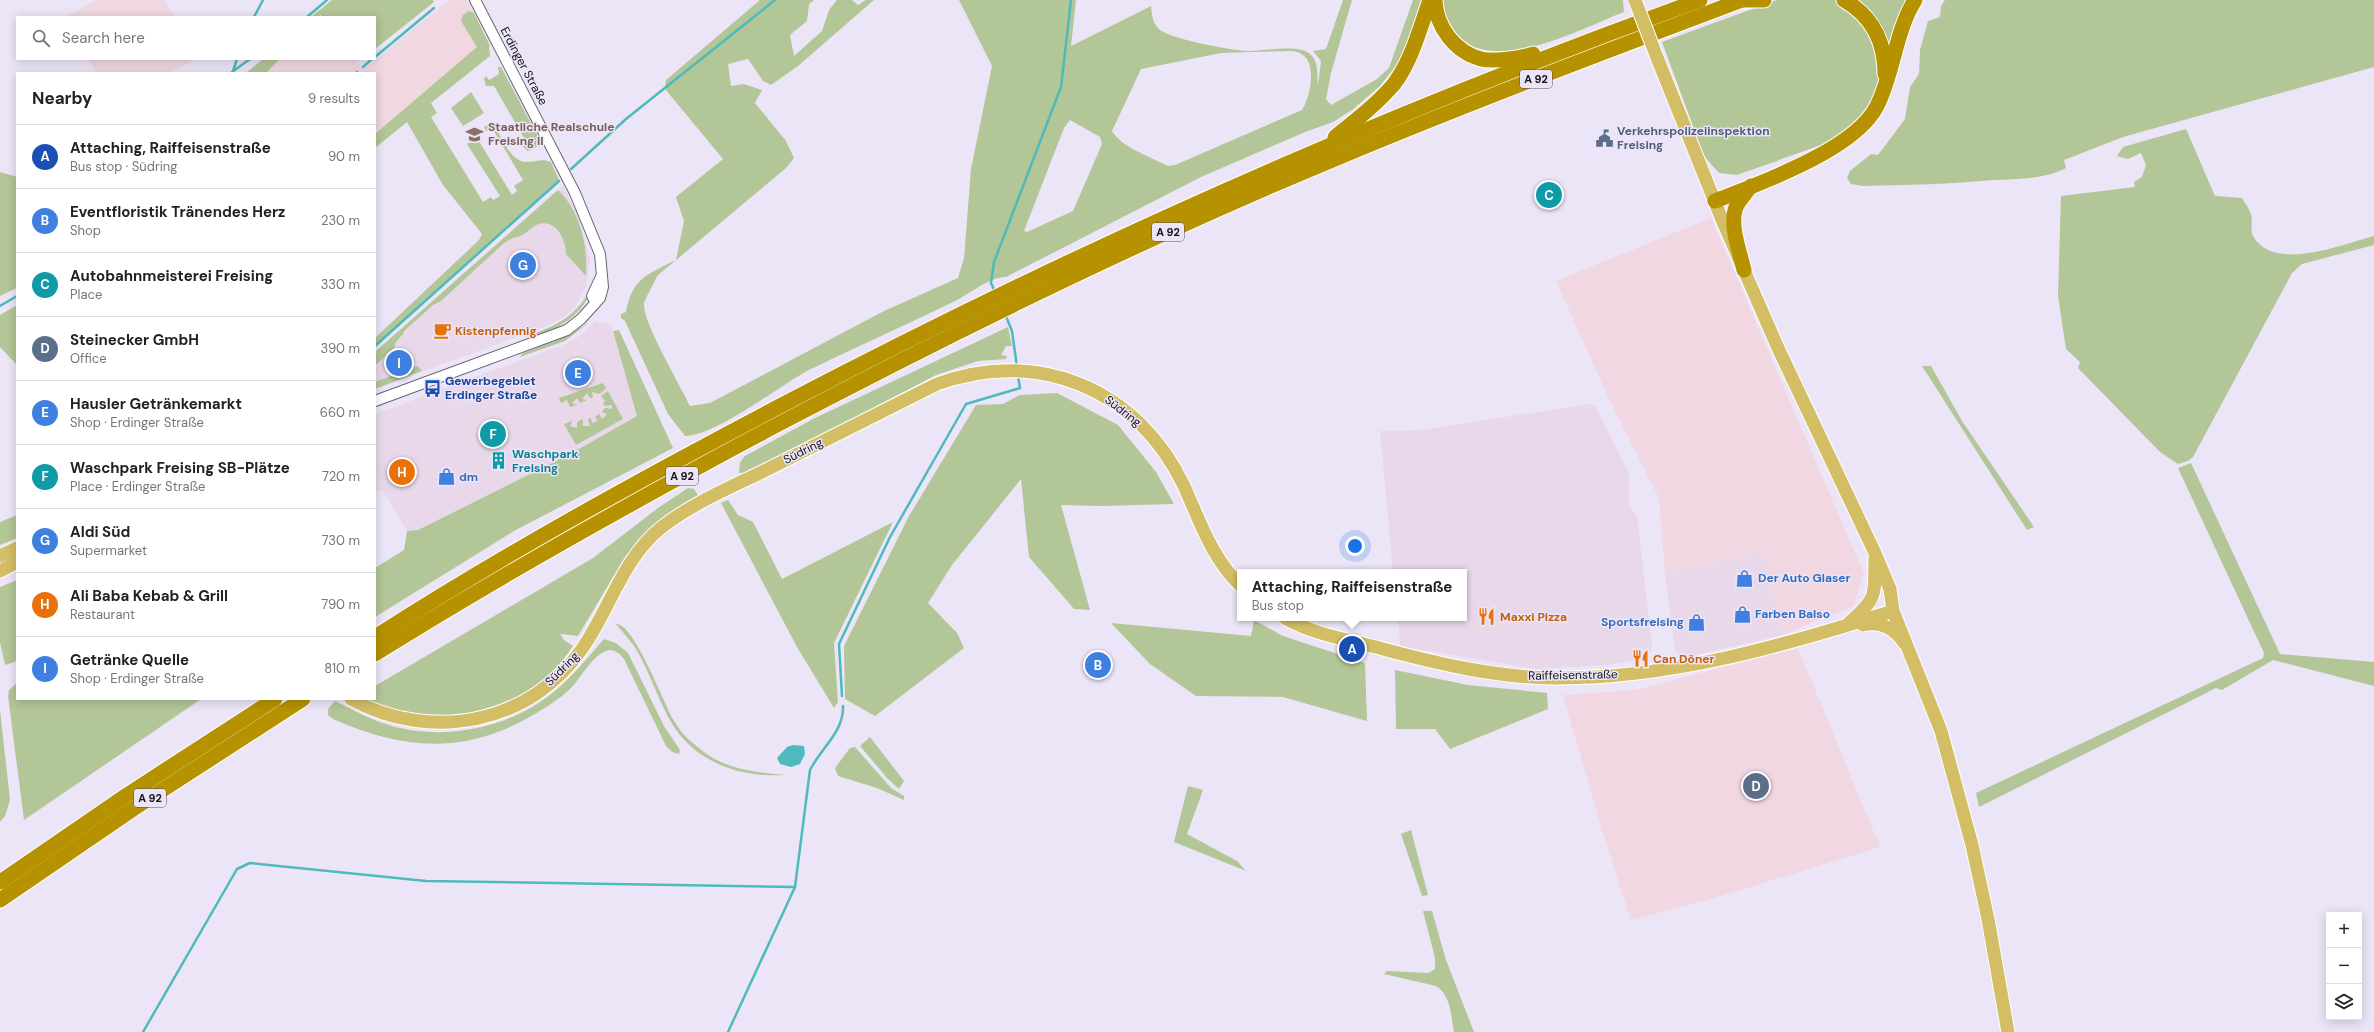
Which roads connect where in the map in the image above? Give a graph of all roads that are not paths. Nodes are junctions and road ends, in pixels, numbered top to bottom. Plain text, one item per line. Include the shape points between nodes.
1 (475, 0) edge
2 (1430, 0) edge
3 (1435, 0) edge
4 (1635, 0) edge
5 (1700, 0) edge
6 (1742, 0) edge
7 (1764, 0) edge
8 (1844, 0) edge
9 (1915, 0) edge
10 (1563, 49) junction
11 (1884, 87) junction
12 (1322, 148) junction
13 (1751, 186) junction
14 (1714, 201) junction
15 (1744, 270) junction
16 (376, 401) edge
17 (16, 548) edge
18 (1875, 553) junction
19 (0, 556) edge
20 (16, 563) edge
21 (0, 571) edge
22 (1237, 582) edge
23 (1893, 611) junction
24 (1291, 621) edge
25 (1845, 626) junction
26 (376, 636) edge
27 (376, 653) edge
28 (1912, 656) junction
29 (273, 700) edge
30 (301, 700) edge
31 (354, 701) edge
32 (0, 882) edge
33 (0, 900) edge
34 (2008, 1032) edge

1 - 16 street, Erdinger Straße via 585,214 600,254 601,277 592,296 595,302 575,325 555,336
2 - 12 highway via 1414,48 1394,83 1359,118
3 - 10 highway via 1436,11 1444,32 1461,49 1482,59 1523,58 1548,49
4 - 14 main road, bridge
5 - 10 highway, A 92
6 - 7 highway
6 - 27 highway, A 92 via 1331,160 1168,232 1002,310 706,463 487,586
8 - 11 highway via 1863,13 1878,35 1884,52
9 - 11 highway via 1900,33 1890,76
10 - 12 highway, A 92
11 - 13 highway via 1877,106 1866,121 1841,143
12 - 26 highway, A 92 via 1161,218 995,296 843,373 697,450 468,580
13 - 14 highway
13 - 15 highway via 1734,213
14 - 15 main road
15 - 18 main road
17 - 19 main road
18 - 23 main road via 1890,589
18 - 25 main road via 1874,596 1868,606
20 - 21 main road
22 - 31 main road, Südring via 1221,564 1208,543 1184,486 1167,456 1138,421 1109,399 1064,378 1030,370 1014,369 964,375 937,384 733,486 676,518 651,537 633,557 578,654 548,685 521,703 481,718 432,724 398,718
23 - 25 main road, Raiffeisenstraße
23 - 28 main road
24 - 25 main road, Raiffeisenstraße via 1307,629 1448,666 1497,674 1552,678 1597,677 1697,664
25 - 28 main road via 1870,623 1892,629
28 - 34 main road via 1941,732 1972,845
29 - 32 highway, A 92 via 133,791
30 - 33 highway, A 92 via 133,809

